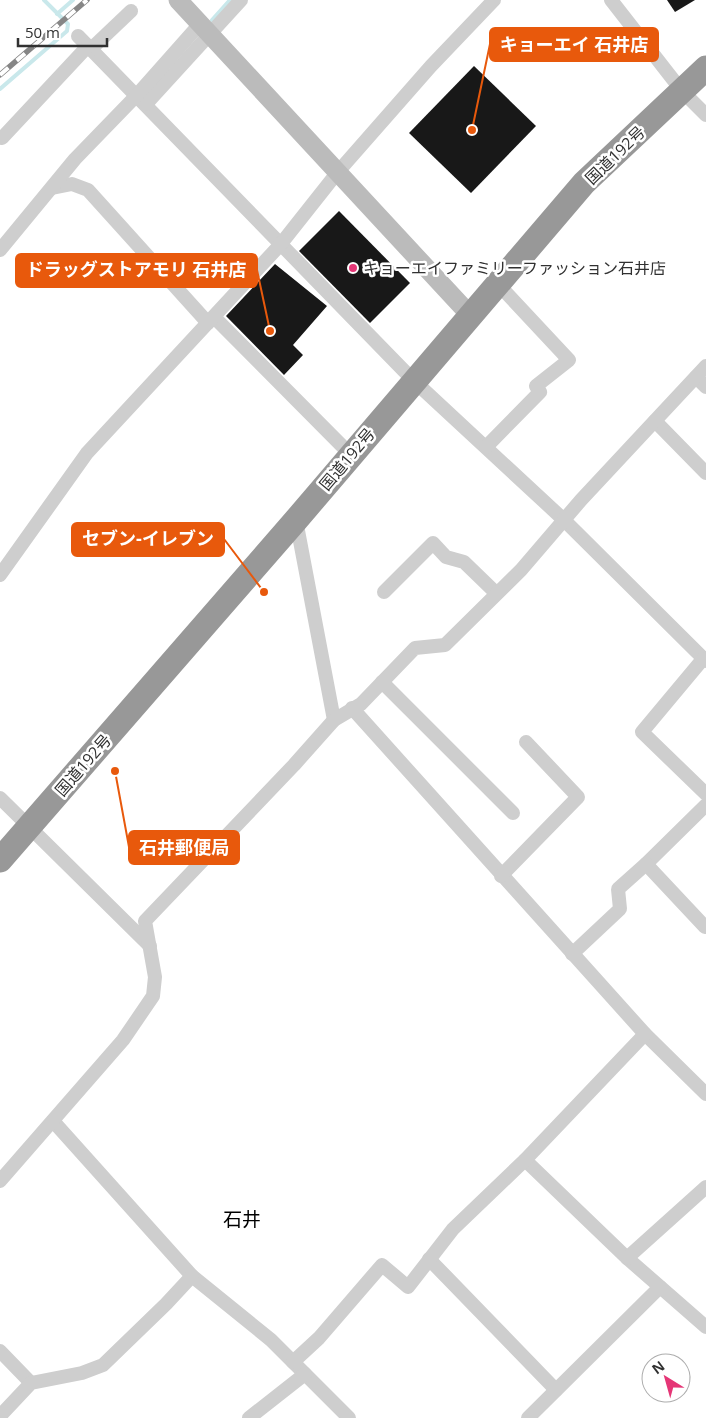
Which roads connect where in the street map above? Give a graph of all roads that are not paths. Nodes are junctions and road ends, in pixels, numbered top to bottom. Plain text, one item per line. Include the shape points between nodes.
1 (178, 0) edge
2 (241, 0) edge
3 (494, 0) edge
4 (611, 0) edge
5 (131, 10) dead end
6 (206, 30) junction
7 (86, 44) junction
8 (706, 68) edge
9 (682, 90) junction
10 (141, 100) junction
11 (706, 115) edge
12 (2, 138) dead end
13 (337, 173) junction
14 (52, 188) junction
15 (280, 245) junction
16 (0, 250) edge
17 (498, 284) junction
18 (470, 316) junction
19 (211, 320) junction
20 (706, 366) edge
21 (413, 380) junction
22 (701, 382) edge
23 (655, 421) junction
24 (486, 447) junction
25 (351, 455) junction
26 (706, 473) edge
27 (296, 520) junction
28 (564, 520) junction
29 (0, 575) edge
30 (384, 592) dead end
31 (496, 593) junction
32 (705, 660) edge
33 (382, 682) junction
34 (352, 708) junction
35 (334, 720) junction
36 (526, 742) dead end
37 (706, 794) edge
38 (0, 798) edge
39 (706, 805) edge
40 (513, 813) dead end
41 (30, 826) junction
42 (0, 860) edge
43 (646, 864) junction
44 (501, 876) junction
45 (705, 927) edge
46 (150, 946) junction
47 (572, 954) junction
48 (645, 1034) junction
49 (706, 1094) edge
50 (53, 1120) junction
51 (525, 1160) junction
52 (0, 1182) edge
53 (706, 1187) edge
54 (627, 1258) junction
55 (429, 1259) junction
56 (192, 1276) junction
57 (660, 1287) junction
58 (706, 1327) edge
59 (0, 1351) edge
60 (293, 1362) junction
61 (305, 1374) junction
62 (31, 1383) junction
63 (556, 1390) junction
64 (0, 1416) edge
65 (249, 1418) edge
66 (348, 1418) edge
67 (528, 1418) edge

1 - 6 street
2 - 6 street
3 - 13 street
4 - 9 street
5 - 7 street
6 - 10 street
6 - 13 street
7 - 10 street
7 - 12 street
8 - 9 highway, 国道192号
9 - 11 street
9 - 17 highway, 国道192号 via 584,183
10 - 14 street via 75,159
10 - 15 street
13 - 15 street
13 - 18 street
14 - 16 street
14 - 19 street via 72,184 88,190
15 - 19 street
15 - 21 street
17 - 18 highway, 国道192号
17 - 24 street via 569,360 536,386 540,392
18 - 21 highway, 国道192号
19 - 25 street
19 - 29 street via 87,453
20 - 22 street
21 - 24 street
21 - 25 highway, 国道192号
22 - 23 street
23 - 26 street
23 - 28 street
24 - 28 street
25 - 27 highway, 国道192号
27 - 35 street
27 - 41 highway, 国道192号
28 - 31 street via 521,570
28 - 32 street
30 - 31 street via 433,543 446,557 464,562
31 - 33 street via 444,645 415,648
32 - 37 street via 642,732
33 - 34 street via 361,704
33 - 40 street
34 - 35 street
34 - 44 street
35 - 46 street via 145,921
36 - 44 street via 578,797
38 - 41 street
39 - 43 street
41 - 42 highway, 国道192号
41 - 46 street
43 - 45 street
43 - 47 street via 618,889 620,909
44 - 47 street
46 - 50 street via 155,977 153,996 123,1040
47 - 48 street
48 - 49 street
48 - 51 street
50 - 52 street
50 - 56 street
51 - 54 street
51 - 55 street via 452,1229
53 - 54 street
54 - 57 street
55 - 60 street via 408,1287 382,1265 319,1338
55 - 63 street
56 - 60 street
56 - 62 street via 103,1364 82,1374
57 - 58 street
57 - 63 street
59 - 62 street
60 - 61 street
61 - 65 street
61 - 66 street
62 - 64 street
63 - 67 street

